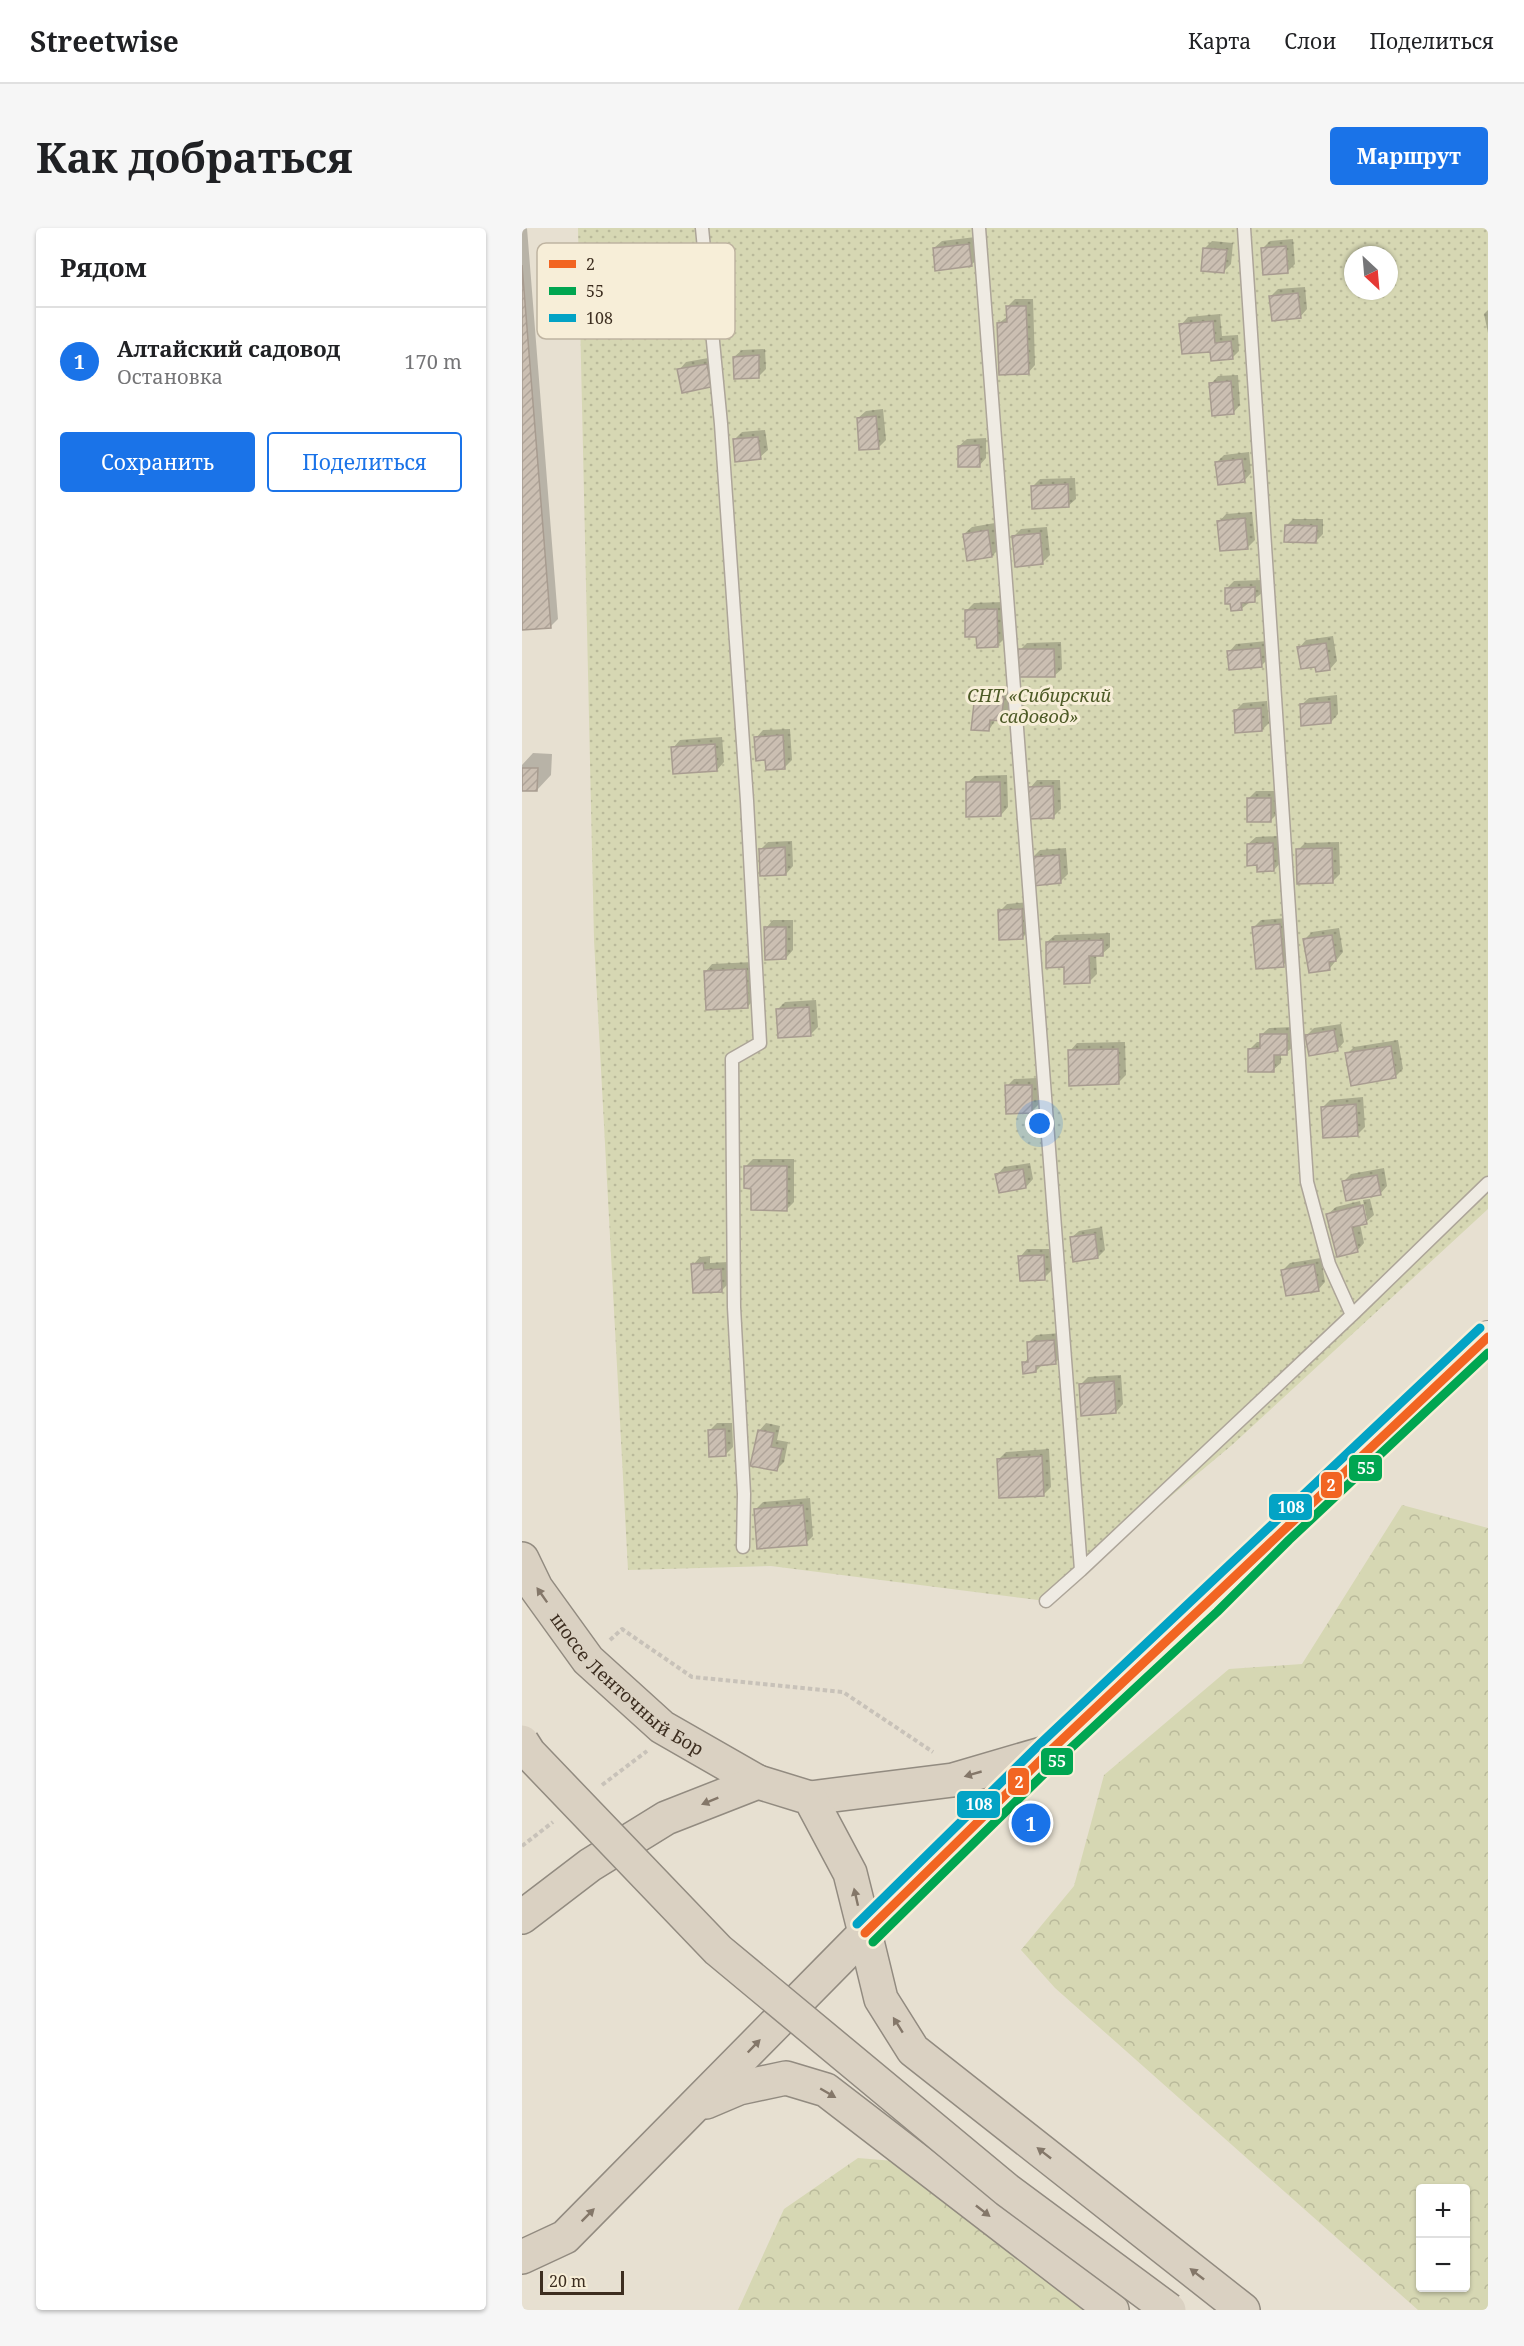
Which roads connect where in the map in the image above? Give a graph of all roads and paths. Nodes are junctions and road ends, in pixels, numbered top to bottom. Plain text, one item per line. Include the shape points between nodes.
1 (702, 228) edge
2 (979, 228) edge
3 (1244, 228) edge
4 (703, 243) edge
5 (713, 339) edge
6 (1488, 1183) edge
7 (1352, 1315) junction
8 (1488, 1337) edge
9 (743, 1547) dead end
10 (522, 1560) edge
11 (1081, 1570) junction
12 (1046, 1601) dead end
13 (588, 1660) junction
14 (522, 1742) edge
15 (654, 1746) dead end
16 (1049, 1752) junction
17 (939, 1755) dead end
18 (758, 1782) junction
19 (599, 1788) dead end
20 (810, 1798) junction
21 (562, 1815) dead end
22 (522, 1846) edge
23 (522, 1917) edge
24 (865, 1933) junction
25 (693, 2108) junction
26 (565, 2237) junction
27 (522, 2257) edge
28 (522, 2282) edge
29 (1112, 2310) edge
30 (1169, 2310) edge
31 (1243, 2310) edge

1 - 4 lane
2 - 11 lane
3 - 7 lane via 1308,1182 1329,1264
5 - 9 lane via 747,801 760,1043 732,1059 734,1307
6 - 7 lane
7 - 11 lane
8 - 16 main road
13 -> 10 highway, шоссе Ленточный Бор via 536,1588
11 - 12 lane
13 - 17 path via 622,1629 692,1677 843,1692
13 - 18 highway, шоссе Ленточный Бор via 662,1727
14 - 30 highway, bridge via 718,1950 1007,2190
15 - 19 path
16 -> 20 highway via 953,1780
16 - 24 main road
18 - 20 highway, шоссе Ленточный Бор
18 -> 23 highway via 666,1818 590,1865
24 -> 20 highway via 850,1873
21 - 22 path
25 -> 24 highway
31 -> 24 highway via 913,2050 881,1999
26 -> 25 highway
25 -> 29 highway via 739,2088 786,2078 826,2090
26 - 27 highway
26 - 28 highway

